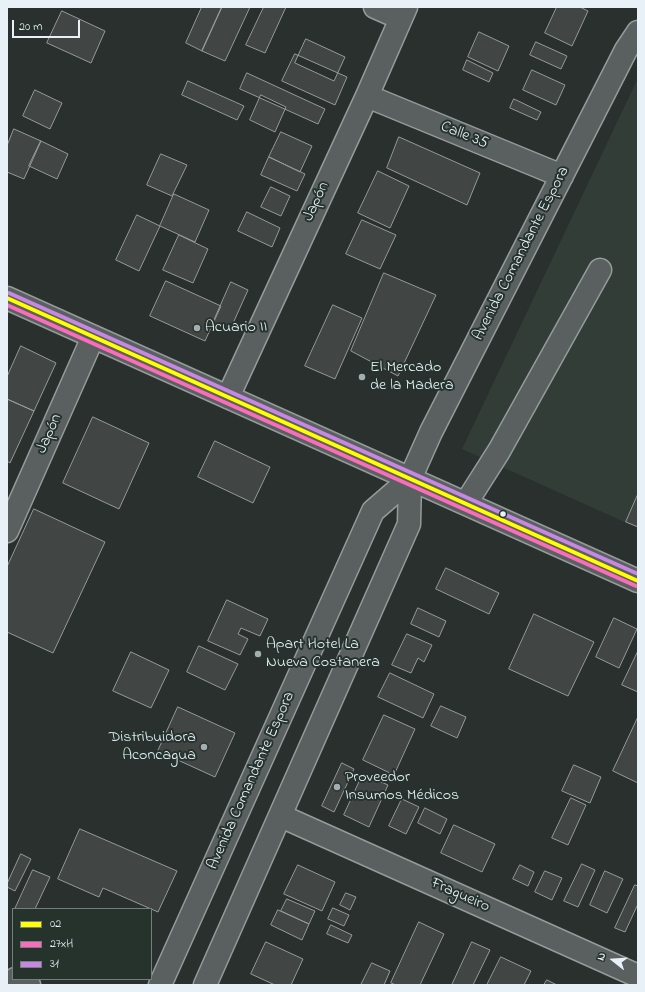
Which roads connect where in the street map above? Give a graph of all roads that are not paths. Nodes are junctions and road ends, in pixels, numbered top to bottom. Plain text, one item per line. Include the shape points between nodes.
1 (375, 7) edge
2 (403, 13) edge
3 (638, 32) edge
4 (367, 96) junction
5 (562, 176) junction
6 (600, 270) dead end
7 (7, 298) edge
8 (93, 337) junction
9 (228, 397) junction
10 (410, 479) junction
11 (466, 504) junction
12 (7, 531) edge
13 (638, 581) edge
14 (281, 816) junction
15 (638, 976) edge
16 (18, 980) edge
17 (29, 985) edge
18 (160, 985) edge
19 (205, 985) edge

1 - 2 main road
2 - 4 main road, Japón
3 - 5 main road, Avenida Comandante Espora via 626,50
4 - 5 main road, Calle 35
4 - 9 main road, Japón
5 - 10 main road, Avenida Comandante Espora via 431,432
6 - 11 main road
7 - 8 main road
8 - 9 main road
8 - 12 main road, Japón
9 - 10 main road
10 - 11 main road
10 - 14 main road, Avenida Comandante Espora via 409,524
10 - 18 main road, Avenida Comandante Espora via 373,511
11 - 13 main road
14 - 15 main road, Fragueiro
14 - 19 main road, Avenida Comandante Espora
16 - 17 main road

